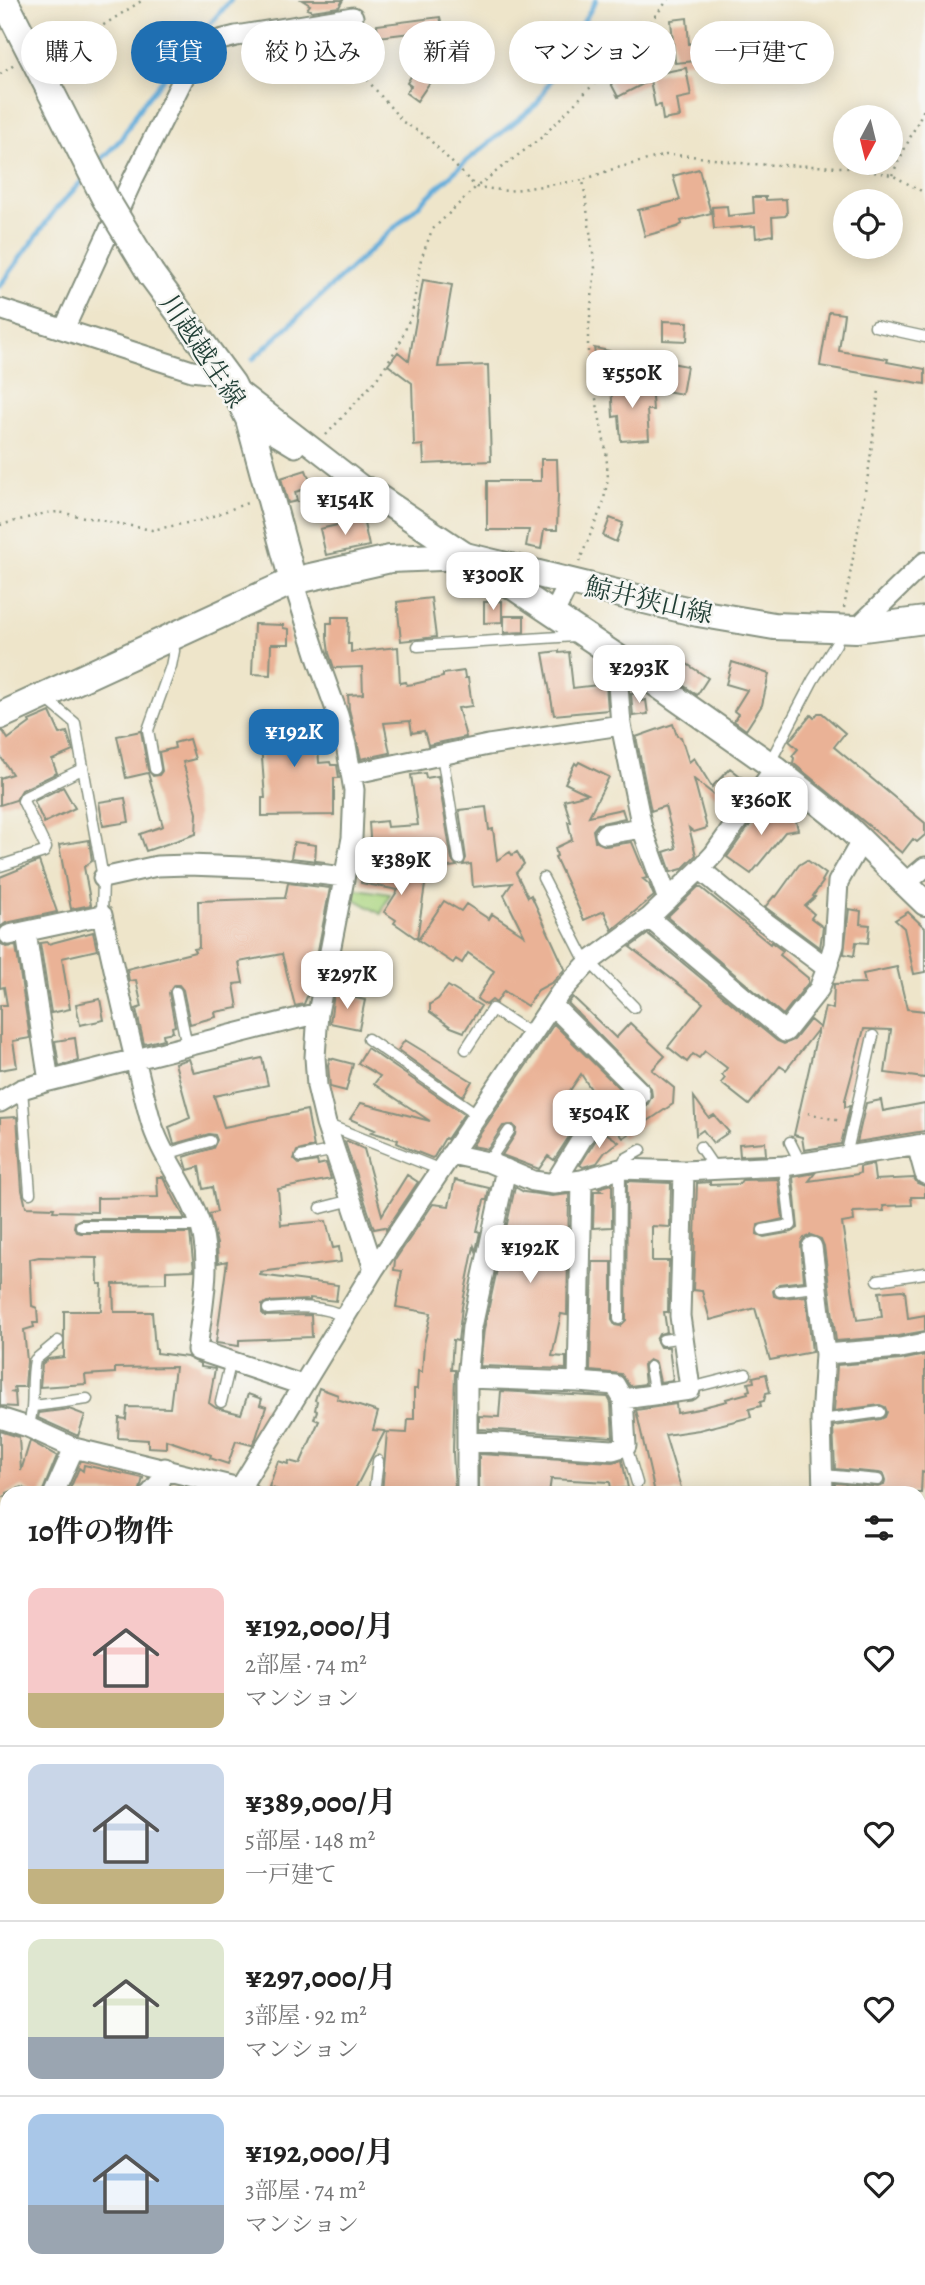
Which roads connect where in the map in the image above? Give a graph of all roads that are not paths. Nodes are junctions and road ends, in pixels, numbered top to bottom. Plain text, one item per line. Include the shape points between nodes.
1 (4, 0) edge
2 (353, 17) road end
3 (0, 310) edge
4 (875, 326) dead end
5 (64, 330) junction
6 (925, 337) edge
7 (228, 380) junction
8 (249, 419) junction
9 (368, 490) junction
10 (466, 556) junction
11 (925, 562) edge
12 (293, 581) junction
13 (570, 581) junction
14 (553, 615) junction
15 (925, 620) edge
16 (848, 629) junction
17 (582, 635) junction
18 (173, 636) junction
19 (418, 646) dead end
20 (619, 658) junction
21 (43, 696) junction
22 (0, 716) edge
23 (621, 725) junction
24 (442, 755) junction
25 (772, 766) junction
26 (82, 769) junction
27 (155, 769) dead end
28 (351, 774) junction
29 (642, 828) junction
30 (606, 834) dead end
31 (862, 840) junction
32 (459, 859) dead end
33 (0, 866) edge
34 (925, 867) edge
35 (700, 869) junction
36 (344, 877) junction
37 (103, 878) junction
38 (544, 878) dead end
39 (905, 884) junction
40 (668, 900) junction
41 (925, 903) edge
42 (103, 915) junction
43 (649, 918) junction
44 (589, 962) junction
45 (827, 968) junction
46 (176, 992) dead end
47 (552, 1005) junction
48 (634, 1007) dead end
49 (318, 1013) junction
50 (531, 1034) junction
51 (873, 1036) dead end
52 (368, 1039) dead end
53 (187, 1046) junction
54 (466, 1049) dead end
55 (136, 1058) junction
56 (49, 1081) junction
57 (22, 1089) junction
58 (0, 1102) edge
59 (477, 1114) junction
60 (326, 1124) junction
61 (509, 1131) dead end
62 (210, 1141) dead end
63 (790, 1142) dead end
64 (921, 1144) edge
65 (700, 1147) dead end
66 (336, 1150) junction
67 (641, 1150) dead end
68 (166, 1154) junction
69 (301, 1157) dead end
70 (846, 1157) junction
71 (446, 1162) junction
72 (792, 1165) junction
73 (497, 1166) junction
74 (620, 1169) junction
75 (715, 1169) junction
76 (684, 1171) junction
77 (925, 1174) edge
78 (582, 1181) junction
79 (554, 1184) junction
80 (30, 1193) dead end
81 (352, 1200) junction
82 (321, 1208) dead end
83 (81, 1226) dead end
84 (201, 1226) junction
85 (763, 1230) dead end
86 (812, 1247) dead end
87 (374, 1269) junction
88 (925, 1273) edge
89 (878, 1280) dead end
90 (817, 1287) junction
91 (780, 1291) dead end
92 (268, 1309) dead end
93 (345, 1317) junction
94 (619, 1319) dead end
95 (683, 1337) junction
96 (663, 1340) dead end
97 (58, 1341) dead end
98 (925, 1343) edge
99 (825, 1354) junction
100 (231, 1360) junction
101 (650, 1367) dead end
102 (746, 1374) dead end
103 (467, 1378) junction
104 (578, 1382) junction
105 (302, 1385) junction
106 (690, 1388) junction
107 (655, 1395) junction
108 (87, 1399) dead end
109 (623, 1399) junction
110 (221, 1402) dead end
111 (34, 1406) junction
112 (880, 1412) dead end
113 (0, 1418) edge
114 (821, 1420) junction
115 (29, 1427) junction
116 (467, 1441) junction
117 (626, 1446) junction
118 (74, 1448) junction
119 (378, 1461) dead end
120 (165, 1468) junction
121 (878, 1480) dead end
122 (637, 1483) dead end
123 (824, 1484) edge
124 (57, 1486) edge
125 (157, 1486) edge
126 (225, 1486) edge
127 (245, 1486) edge
128 (375, 1486) edge
129 (467, 1486) edge

1 - 7 main road, 川越越生線, bridge via 106,198 151,274
2 - 5 street via 236,36 202,51 188,69 132,181
3 - 5 street
4 - 6 lane
5 - 7 street
7 - 8 main road, 川越越生線
7 - 9 street
8 - 9 street
8 - 12 main road, 川越越生線
9 - 10 street
10 - 12 main road, 鯨井狭山線 via 390,559
10 - 13 main road, 鯨井狭山線
10 - 14 street
11 - 16 street
12 - 18 main road
12 - 28 street via 338,715
13 - 14 street
13 - 16 main road, 鯨井狭山線 via 736,620
14 - 17 street
15 - 16 main road, 鯨井狭山線
16 - 25 lane via 802,700
17 - 19 lane
17 - 20 street
18 - 21 main road
18 - 27 lane via 171,666 148,730
20 - 23 street
20 - 25 street
21 - 22 main road
21 - 26 lane via 75,723
23 - 24 street
23 - 29 street
24 - 28 street
24 - 32 lane
25 - 31 street
25 - 35 street
26 - 33 lane via 25,797 46,848
26 - 37 lane
28 - 36 street via 354,816
29 - 30 street
29 - 40 street
31 - 39 street
31 - 45 street via 838,882 834,945
34 - 39 street
35 - 40 street
35 - 45 street
36 - 37 street via 188,865 157,866
36 - 49 street
37 - 42 lane
38 - 44 lane
39 - 41 street
40 - 43 street
42 - 55 street
42 - 56 street via 17,934
43 - 44 street
43 - 45 street via 785,1032 819,989
44 - 47 street
44 - 48 lane
46 - 53 lane
47 - 50 street
47 - 79 street via 640,1092 586,1132
49 - 53 street
49 - 60 street via 314,1057
50 - 54 lane via 492,1009
50 - 59 street
51 - 70 lane
52 - 59 lane
53 - 55 street
55 - 56 street
55 - 68 street via 154,1130
56 - 57 street
57 - 58 street
57 - 80 lane
59 - 71 street
60 - 66 street
60 - 71 lane
61 - 73 lane
62 - 68 lane
63 - 72 lane
64 - 70 street
64 - 77 street
65 - 75 lane
66 - 69 lane
66 - 81 street
67 - 74 lane via 625,1159
68 - 84 street
70 - 72 street
71 - 73 street
71 - 87 street
72 - 75 street
72 - 85 lane via 791,1226
73 - 79 street
73 - 103 street
74 - 76 street
74 - 78 street
74 - 94 lane
75 - 76 street
76 - 95 street
78 - 79 street
78 - 104 street
81 - 82 lane
81 - 87 street
83 - 84 lane
84 - 100 street via 207,1264 197,1350
86 - 90 street
87 - 93 street
88 - 89 lane
90 - 91 lane
90 - 99 street
92 - 93 lane via 305,1307
93 - 105 street
95 - 96 lane
95 - 106 street
97 - 111 lane via 35,1360
98 - 99 street
99 - 114 street
100 - 105 street
100 - 110 lane
101 - 107 lane
102 - 106 lane
103 - 104 street
103 - 116 street
104 - 109 street via 615,1385
105 - 127 street
106 - 107 street
107 - 109 street
108 - 111 lane
109 - 117 street
111 - 115 lane
112 - 114 lane
113 - 115 street
114 - 123 street
115 - 118 street
116 - 117 street via 613,1450
116 - 129 street
117 - 122 lane
118 - 120 street
118 - 124 street
119 - 128 lane
120 - 125 street
120 - 126 street
121 - 123 lane

